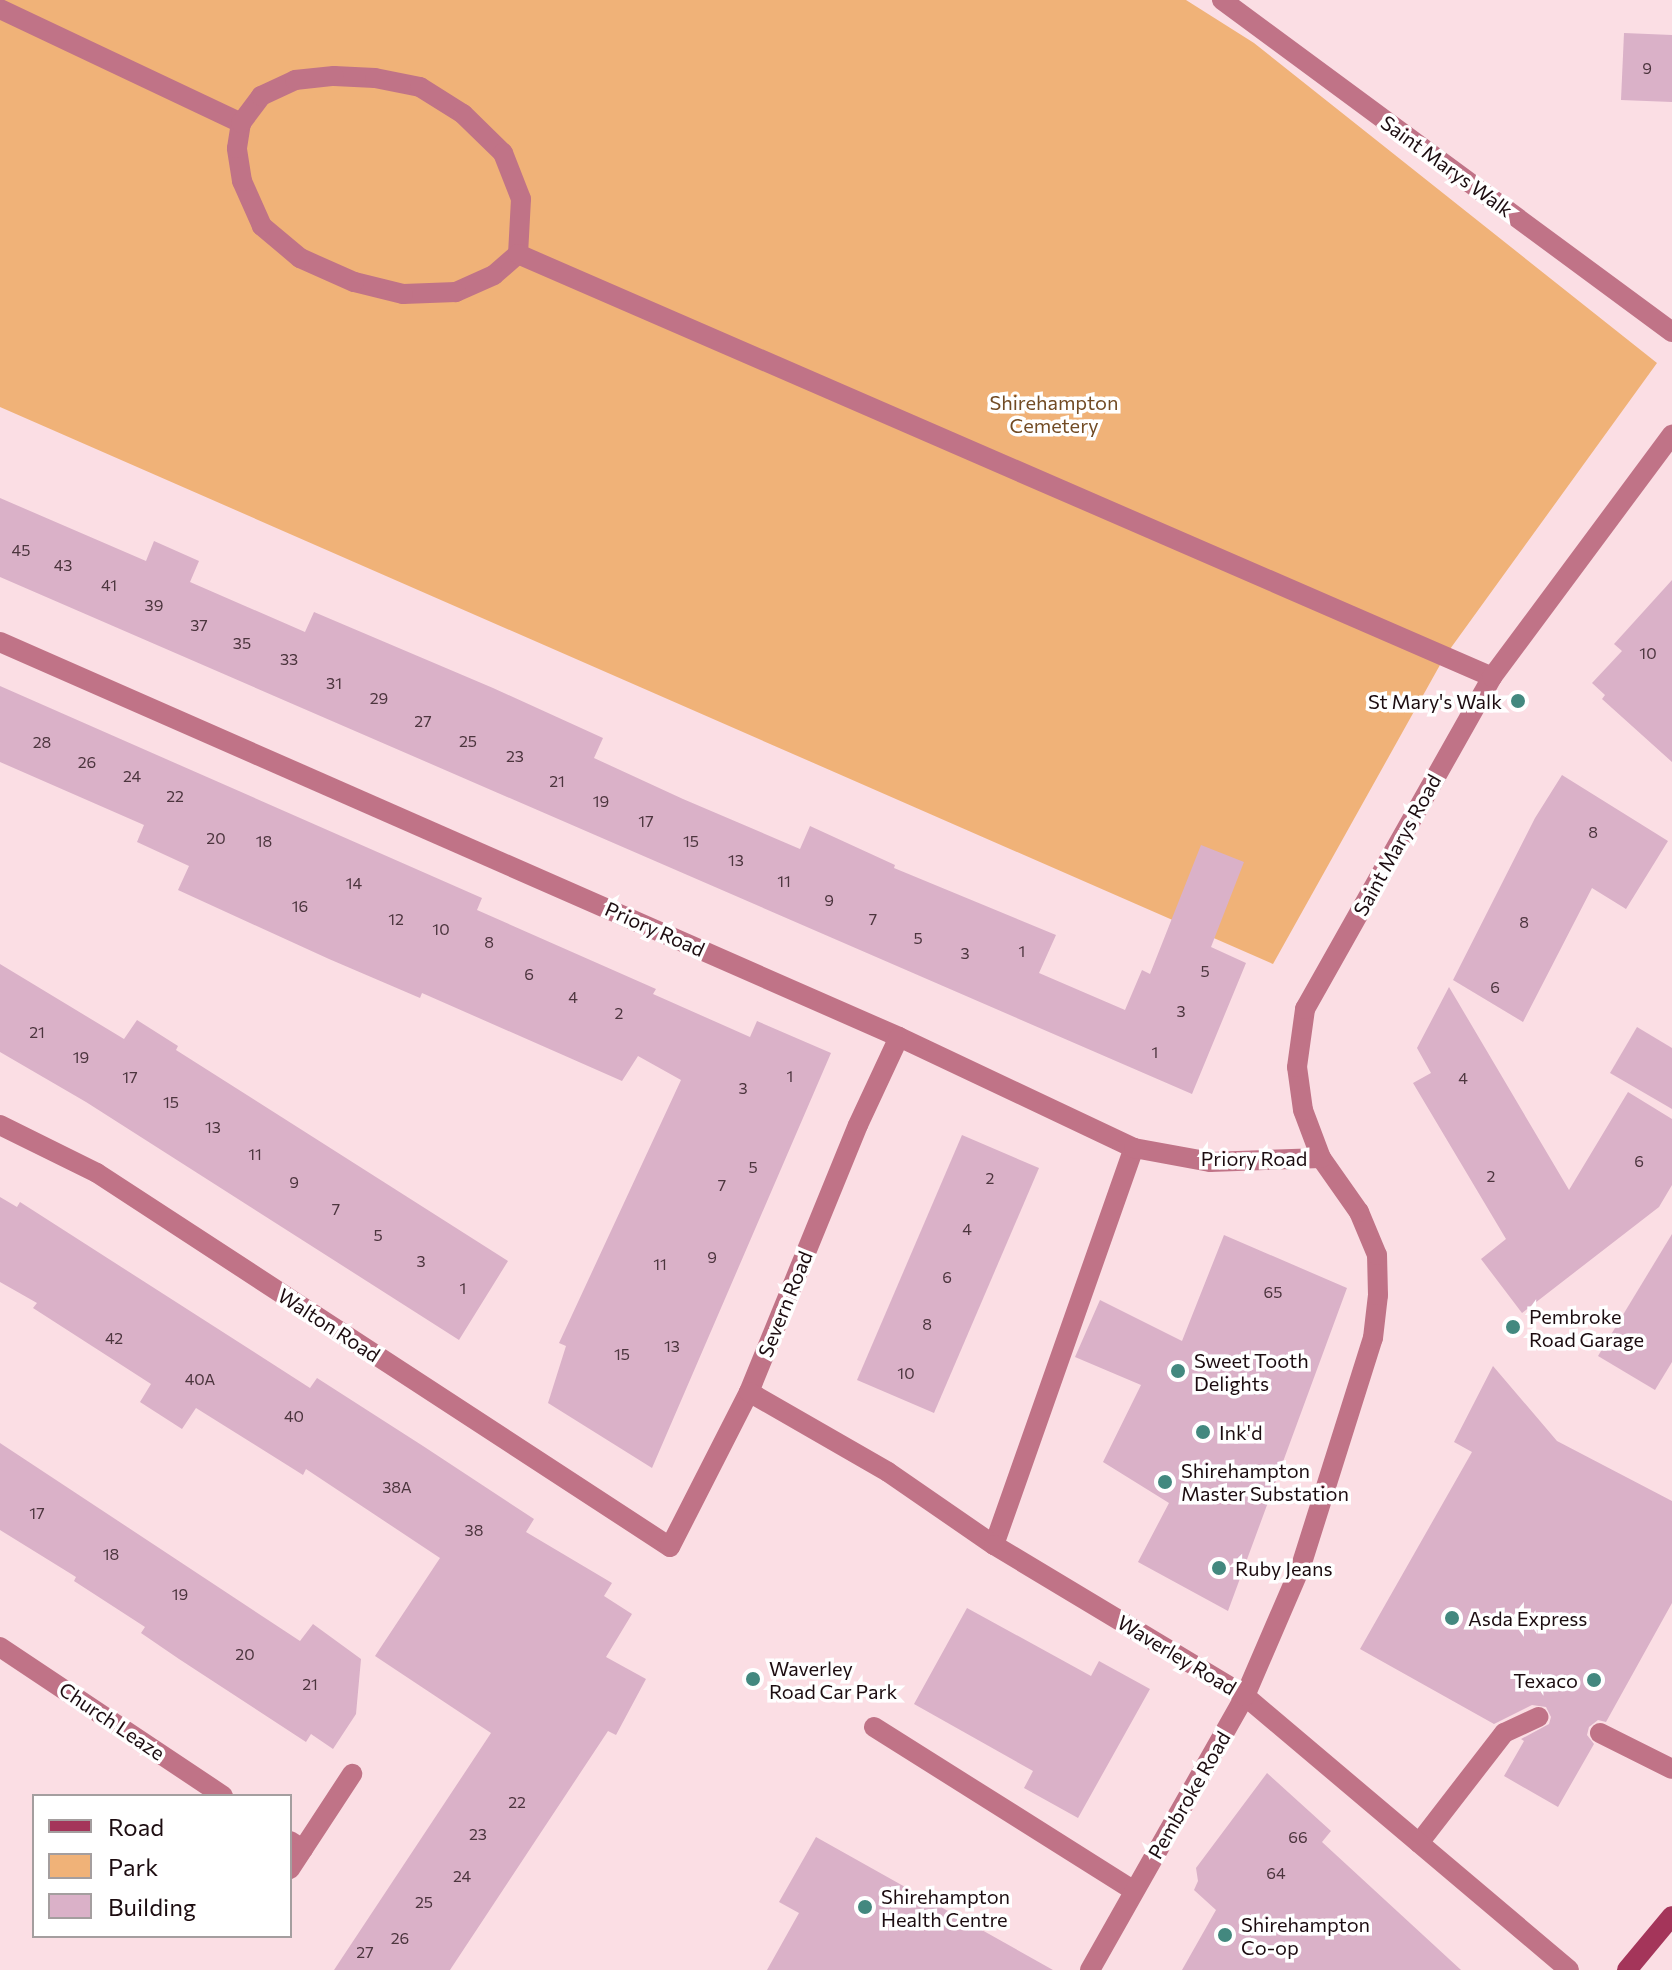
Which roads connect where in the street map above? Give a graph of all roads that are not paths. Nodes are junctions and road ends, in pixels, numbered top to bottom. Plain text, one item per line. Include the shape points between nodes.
1 (1222, 0) edge
2 (0, 9) edge
3 (241, 123) junction
4 (518, 254) junction
5 (1672, 332) edge
6 (1672, 435) edge
7 (0, 642) edge
8 (1492, 677) junction
9 (899, 1037) junction
10 (0, 1125) edge
11 (1134, 1148) junction
12 (1321, 1158) junction
13 (1378, 1295) joint
14 (749, 1392) junction
15 (652, 1536) joint
16 (994, 1545) junction
17 (0, 1647) edge
18 (1245, 1696) junction
19 (1538, 1717) dead end
20 (874, 1727) dead end
21 (1600, 1733) dead end
22 (1672, 1769) edge
23 (352, 1774) dead end
24 (220, 1794) edge
25 (1419, 1843) junction
26 (296, 1845) edge
27 (1134, 1891) junction
28 (1672, 1916) edge
29 (1090, 1970) edge
30 (1569, 1970) edge
31 (1627, 1970) edge

1 - 5 street, Saint Marys Walk
2 - 3 street
3 - 4 street via 237,148 242,181 262,226 300,258 354,282 403,294 456,292 494,275
3 - 4 street via 261,96 295,80 375,78 420,87 463,114 503,153 521,199
4 - 8 street
6 - 8 street, Saint Marys Road
7 - 9 street, Priory Road
8 - 12 street, Saint Marys Road via 1305,1009 1297,1067 1303,1110
9 - 11 street, Priory Road
9 - 14 street, Severn Road
10 - 15 street, Walton Road via 97,1173
11 - 12 street, Priory Road via 1210,1162
11 - 16 street
12 - 13 street, Saint Marys Road via 1359,1212 1377,1255
13 - 18 street, Pembroke Road via 1373,1338 1301,1566
14 - 15 street, Severn Road via 670,1547
14 - 16 street, Waverley Road via 888,1472
16 - 18 street, Waverley Road
17 - 24 street, Church Leaze
18 - 25 street, Waverley Road
18 - 27 street, Pembroke Road
19 - 25 street via 1504,1733
20 - 27 street
21 - 22 street
23 - 26 street
25 - 30 street, Waverley Road
27 - 29 street, Pembroke Road
28 - 31 main road

